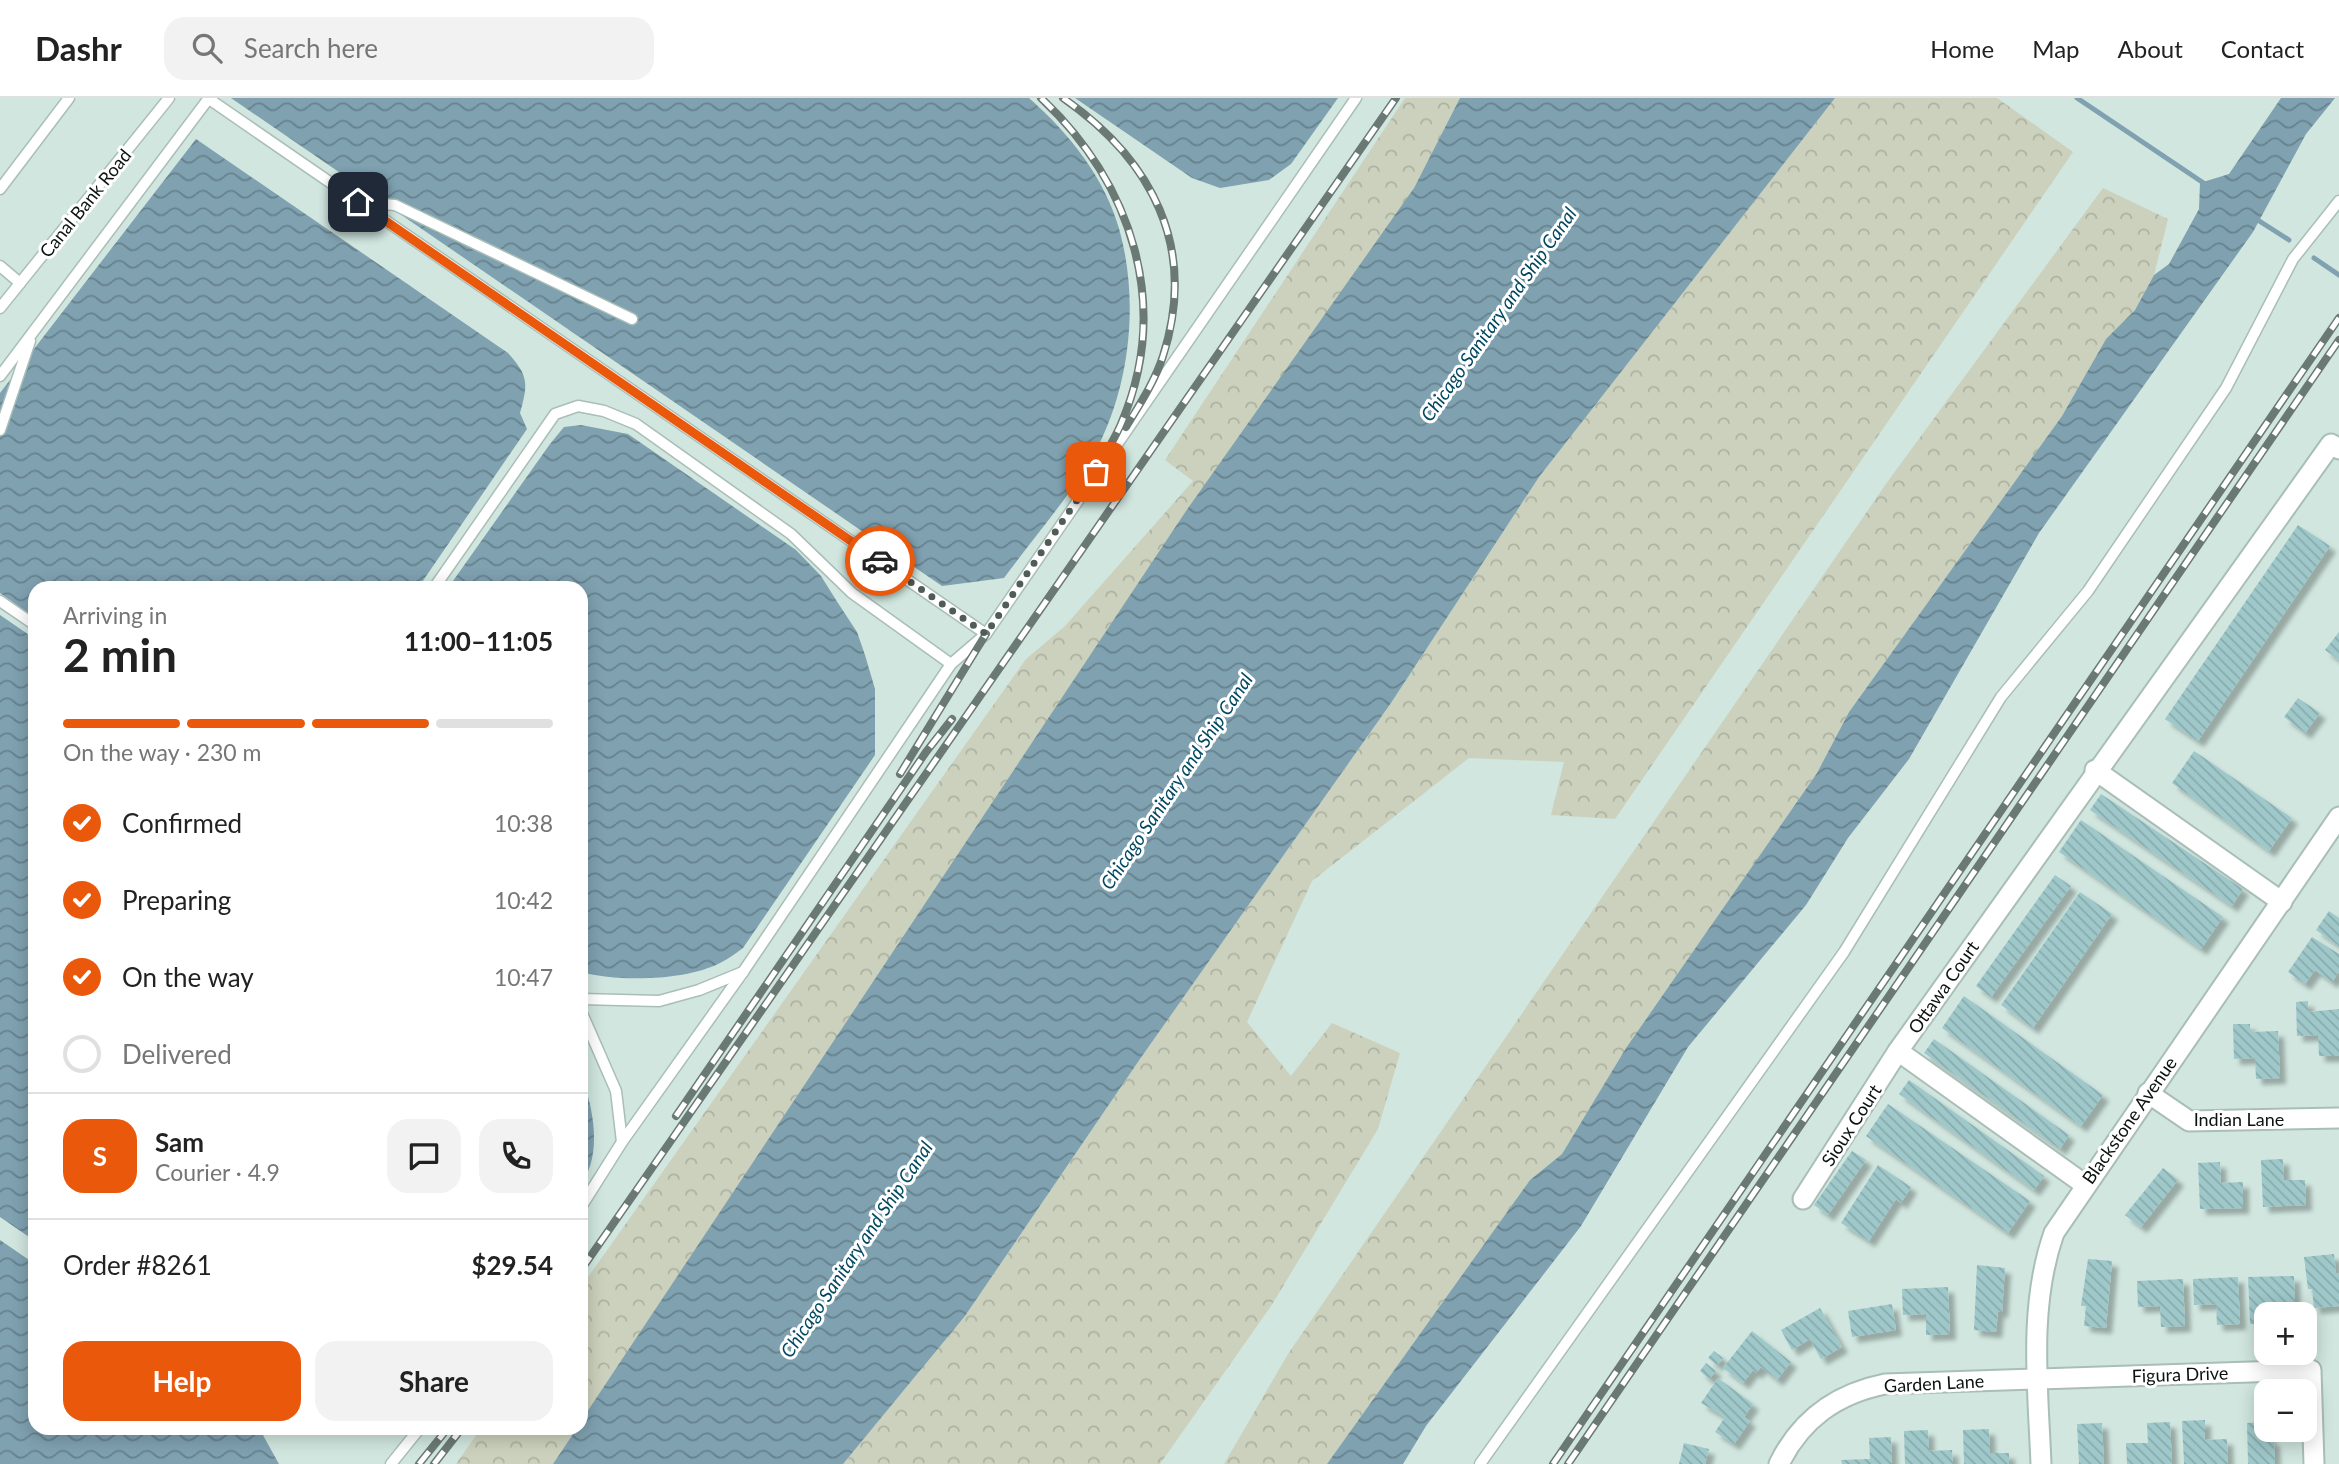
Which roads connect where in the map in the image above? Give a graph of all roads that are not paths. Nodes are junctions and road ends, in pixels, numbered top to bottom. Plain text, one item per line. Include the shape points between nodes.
1 (69, 98) edge
2 (169, 98) edge
3 (209, 98) edge
4 (1356, 98) edge
5 (0, 189) edge
6 (2339, 201) edge
7 (358, 202) junction
8 (0, 266) edge
9 (20, 283) junction
10 (0, 308) edge
11 (632, 319) dead end
12 (33, 334) junction
13 (0, 376) edge
14 (0, 430) edge
15 (2339, 449) edge
16 (439, 581) edge
17 (0, 601) edge
18 (28, 620) edge
19 (986, 634) junction
20 (951, 664) junction
21 (2095, 770) junction
22 (2339, 817) edge
23 (2282, 902) junction
24 (743, 972) junction
25 (588, 999) edge
26 (588, 1027) edge
27 (1898, 1051) junction
28 (2148, 1093) junction
29 (2339, 1118) edge
30 (622, 1142) junction
31 (2084, 1184) junction
32 (588, 1196) edge
33 (1803, 1199) dead end
34 (2038, 1378) junction
35 (414, 1435) edge
36 (391, 1464) edge
37 (1480, 1464) edge
38 (1779, 1464) edge
39 (2040, 1464) edge
40 (2314, 1464) edge

1 - 5 lane
2 - 9 lane, Canal Bank Road
3 - 7 lane
3 - 12 lane
4 - 19 lane
6 - 37 lane via 2293,259 2227,388 2088,591 2001,697 1844,952
7 - 11 lane via 395,205
7 - 19 lane
8 - 9 lane
9 - 10 lane, Canal Bank Road
12 - 13 lane
12 - 14 lane
15 - 21 street, Ottawa Court via 2331,444
16 - 20 lane via 555,414 578,407 604,411 636,424 791,534 852,593
17 - 18 lane
19 - 20 lane
20 - 24 lane
21 - 23 street
21 - 27 street, Ottawa Court
22 - 23 street, Blackstone Avenue
23 - 28 street, Blackstone Avenue
24 - 25 lane via 659,1001
24 - 30 lane
26 - 30 lane via 616,1091
27 - 31 street, Ottawa Court
27 - 33 street, Sioux Court
28 - 29 street, Indian Lane via 2189,1121
28 - 31 street, Blackstone Avenue
30 - 32 lane
31 - 34 street, Blackstone Avenue via 2054,1233 2045,1259 2037,1312
34 - 38 street, Garden Lane via 1867,1387 1815,1415
34 - 39 street, Blackstone Avenue
34 - 40 street, Figura Drive via 2311,1370
35 - 36 lane

